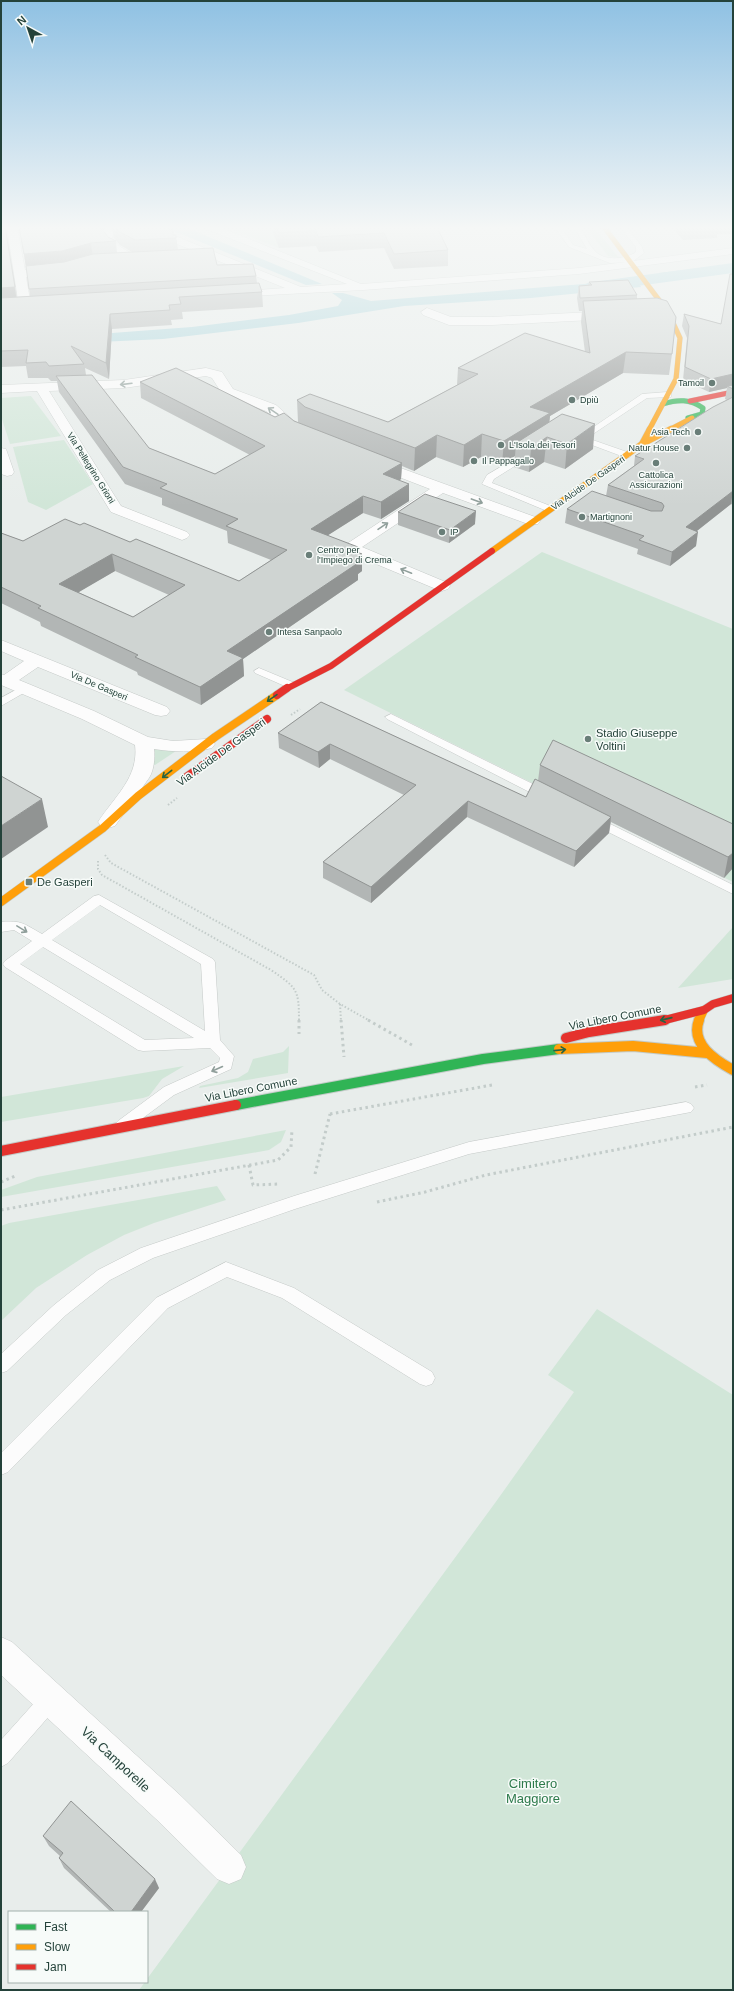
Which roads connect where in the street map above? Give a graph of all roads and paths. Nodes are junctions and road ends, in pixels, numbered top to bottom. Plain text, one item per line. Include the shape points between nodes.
1 (446, 320) edge
2 (519, 320) edge
3 (672, 320) edge
4 (680, 386) junction
5 (41, 388) junction
6 (1, 389) edge
7 (733, 392) edge
8 (668, 395) junction
9 (690, 401) junction
10 (666, 411) junction
11 (704, 411) junction
12 (692, 418) junction
13 (568, 434) edge
14 (316, 439) edge
15 (580, 439) junction
16 (642, 444) junction
17 (536, 449) edge
18 (1, 452) edge
19 (627, 455) junction
20 (360, 456) edge
21 (6, 472) dead end
22 (441, 488) junction
23 (574, 492) junction
24 (592, 499) edge
25 (550, 509) junction
26 (533, 521) junction
27 (182, 535) dead end
28 (442, 586) junction
29 (1, 645) edge
30 (38, 660) junction
31 (330, 666) junction
32 (259, 671) dead end
33 (4, 680) edge
34 (291, 685) junction
35 (23, 689) junction
36 (310, 689) dead end
37 (1, 703) edge
38 (161, 711) dead end
39 (274, 715) dead end
40 (391, 717) dead end
41 (144, 742) junction
42 (206, 744) junction
43 (179, 782) dead end
44 (555, 800) edge
45 (136, 810) dead end
46 (583, 814) edge
47 (103, 828) junction
48 (103, 853) dead end
49 (733, 890) edge
50 (1, 902) edge
51 (1, 927) edge
52 (42, 941) junction
53 (733, 998) edge
54 (340, 1004) junction
55 (704, 1010) junction
56 (213, 1042) junction
57 (409, 1049) dead end
58 (707, 1053) junction
59 (507, 1055) junction
60 (351, 1058) dead end
61 (733, 1070) edge
62 (702, 1082) dead end
63 (498, 1084) dead end
64 (714, 1087) dead end
65 (686, 1108) dead end
66 (330, 1114) junction
67 (322, 1116) dead end
68 (122, 1126) junction
69 (733, 1127) edge
70 (292, 1129) dead end
71 (4, 1152) edge
72 (249, 1165) junction
73 (18, 1175) dead end
74 (314, 1178) dead end
75 (1, 1182) edge
76 (274, 1182) dead end
77 (373, 1203) dead end
78 (1, 1210) edge
79 (1, 1365) edge
80 (426, 1378) dead end
81 (1, 1466) edge
82 (1, 1653) edge
83 (51, 1699) junction
84 (1, 1756) edge
85 (229, 1867) dead end

1 - 2 street
3 - 4 street via 680,338
4 - 8 street, Via Alcide De Gasperi
4 - 9 street
5 - 6 street
14 -> 5 street via 300,433 271,408 228,392 217,375 206,372 124,384
5 - 27 street, Via Pellegrino Grioni via 116,509
7 - 9 street
7 - 11 street
8 - 10 street, Via Alcide De Gasperi
8 - 15 lane via 645,396
9 - 10 street via 672,400
9 - 11 street via 700,405
10 - 12 street
10 - 16 street, Via Alcide De Gasperi
11 - 12 street, Via Alcide De Gasperi
12 - 16 street, Via Alcide De Gasperi
13 - 15 lane
15 - 19 lane
16 - 19 street, Via Alcide De Gasperi
17 - 25 lane via 490,477 487,484
18 - 21 street
19 - 23 street, Via Alcide De Gasperi
20 - 22 street
22 -> 26 street
28 -> 22 street via 350,548
23 - 24 street
23 - 25 street, Via Alcide De Gasperi
25 - 26 street, Via Alcide De Gasperi
26 - 28 street, Via Alcide De Gasperi
28 - 31 street, Via Alcide De Gasperi
29 - 30 street, Via De Gasperi
30 - 33 street
30 - 38 street, Via De Gasperi
31 - 34 street, Via Alcide De Gasperi
31 - 36 street, Via Alcide De Gasperi
32 - 34 lane
33 - 35 street
34 -> 42 street, Via Alcide De Gasperi
35 - 37 lane
35 - 41 street via 88,715
39 - 43 street, Via Alcide De Gasperi
40 - 44 lane
41 - 42 street via 173,746
41 - 47 street via 146,757 142,774
42 -> 47 street, Via Alcide De Gasperi via 138,796
45 - 47 street, Via Alcide De Gasperi
46 - 49 lane
47 - 50 street, Via Alcide De Gasperi
48 - 54 path via 111,863 314,976 322,990
51 -> 52 lane via 16,925
52 - 56 lane
52 - 56 lane via 10,964 143,1046
52 - 56 lane via 99,899 208,962
53 - 55 street, Via Libero Comune via 713,1004
54 - 57 path via 416,1047
54 - 60 path via 344,1060
55 - 58 street, Via Libero Comune via 697,1028 699,1040
55 -> 59 street, Via Libero Comune via 656,1022 589,1032
56 -> 68 lane via 226,1056 226,1065 169,1091
59 -> 58 street, Via Libero Comune via 598,1046 658,1045
58 - 61 street, Via Libero Comune via 720,1064
59 - 68 street, Via Libero Comune
62 - 64 path
63 - 66 path
65 - 79 lane via 469,1148 147,1253 98,1280 60,1310
66 - 67 path
66 - 74 path
68 - 71 street, Via Libero Comune
69 - 77 path via 486,1175
70 - 72 path via 293,1145 288,1153 278,1160
72 - 76 path via 253,1185
72 - 78 path
73 - 75 path
80 - 81 lane via 288,1293 226,1269 162,1303
82 - 83 street, Via Camporelle
83 - 84 lane
83 - 85 street, Via Camporelle

